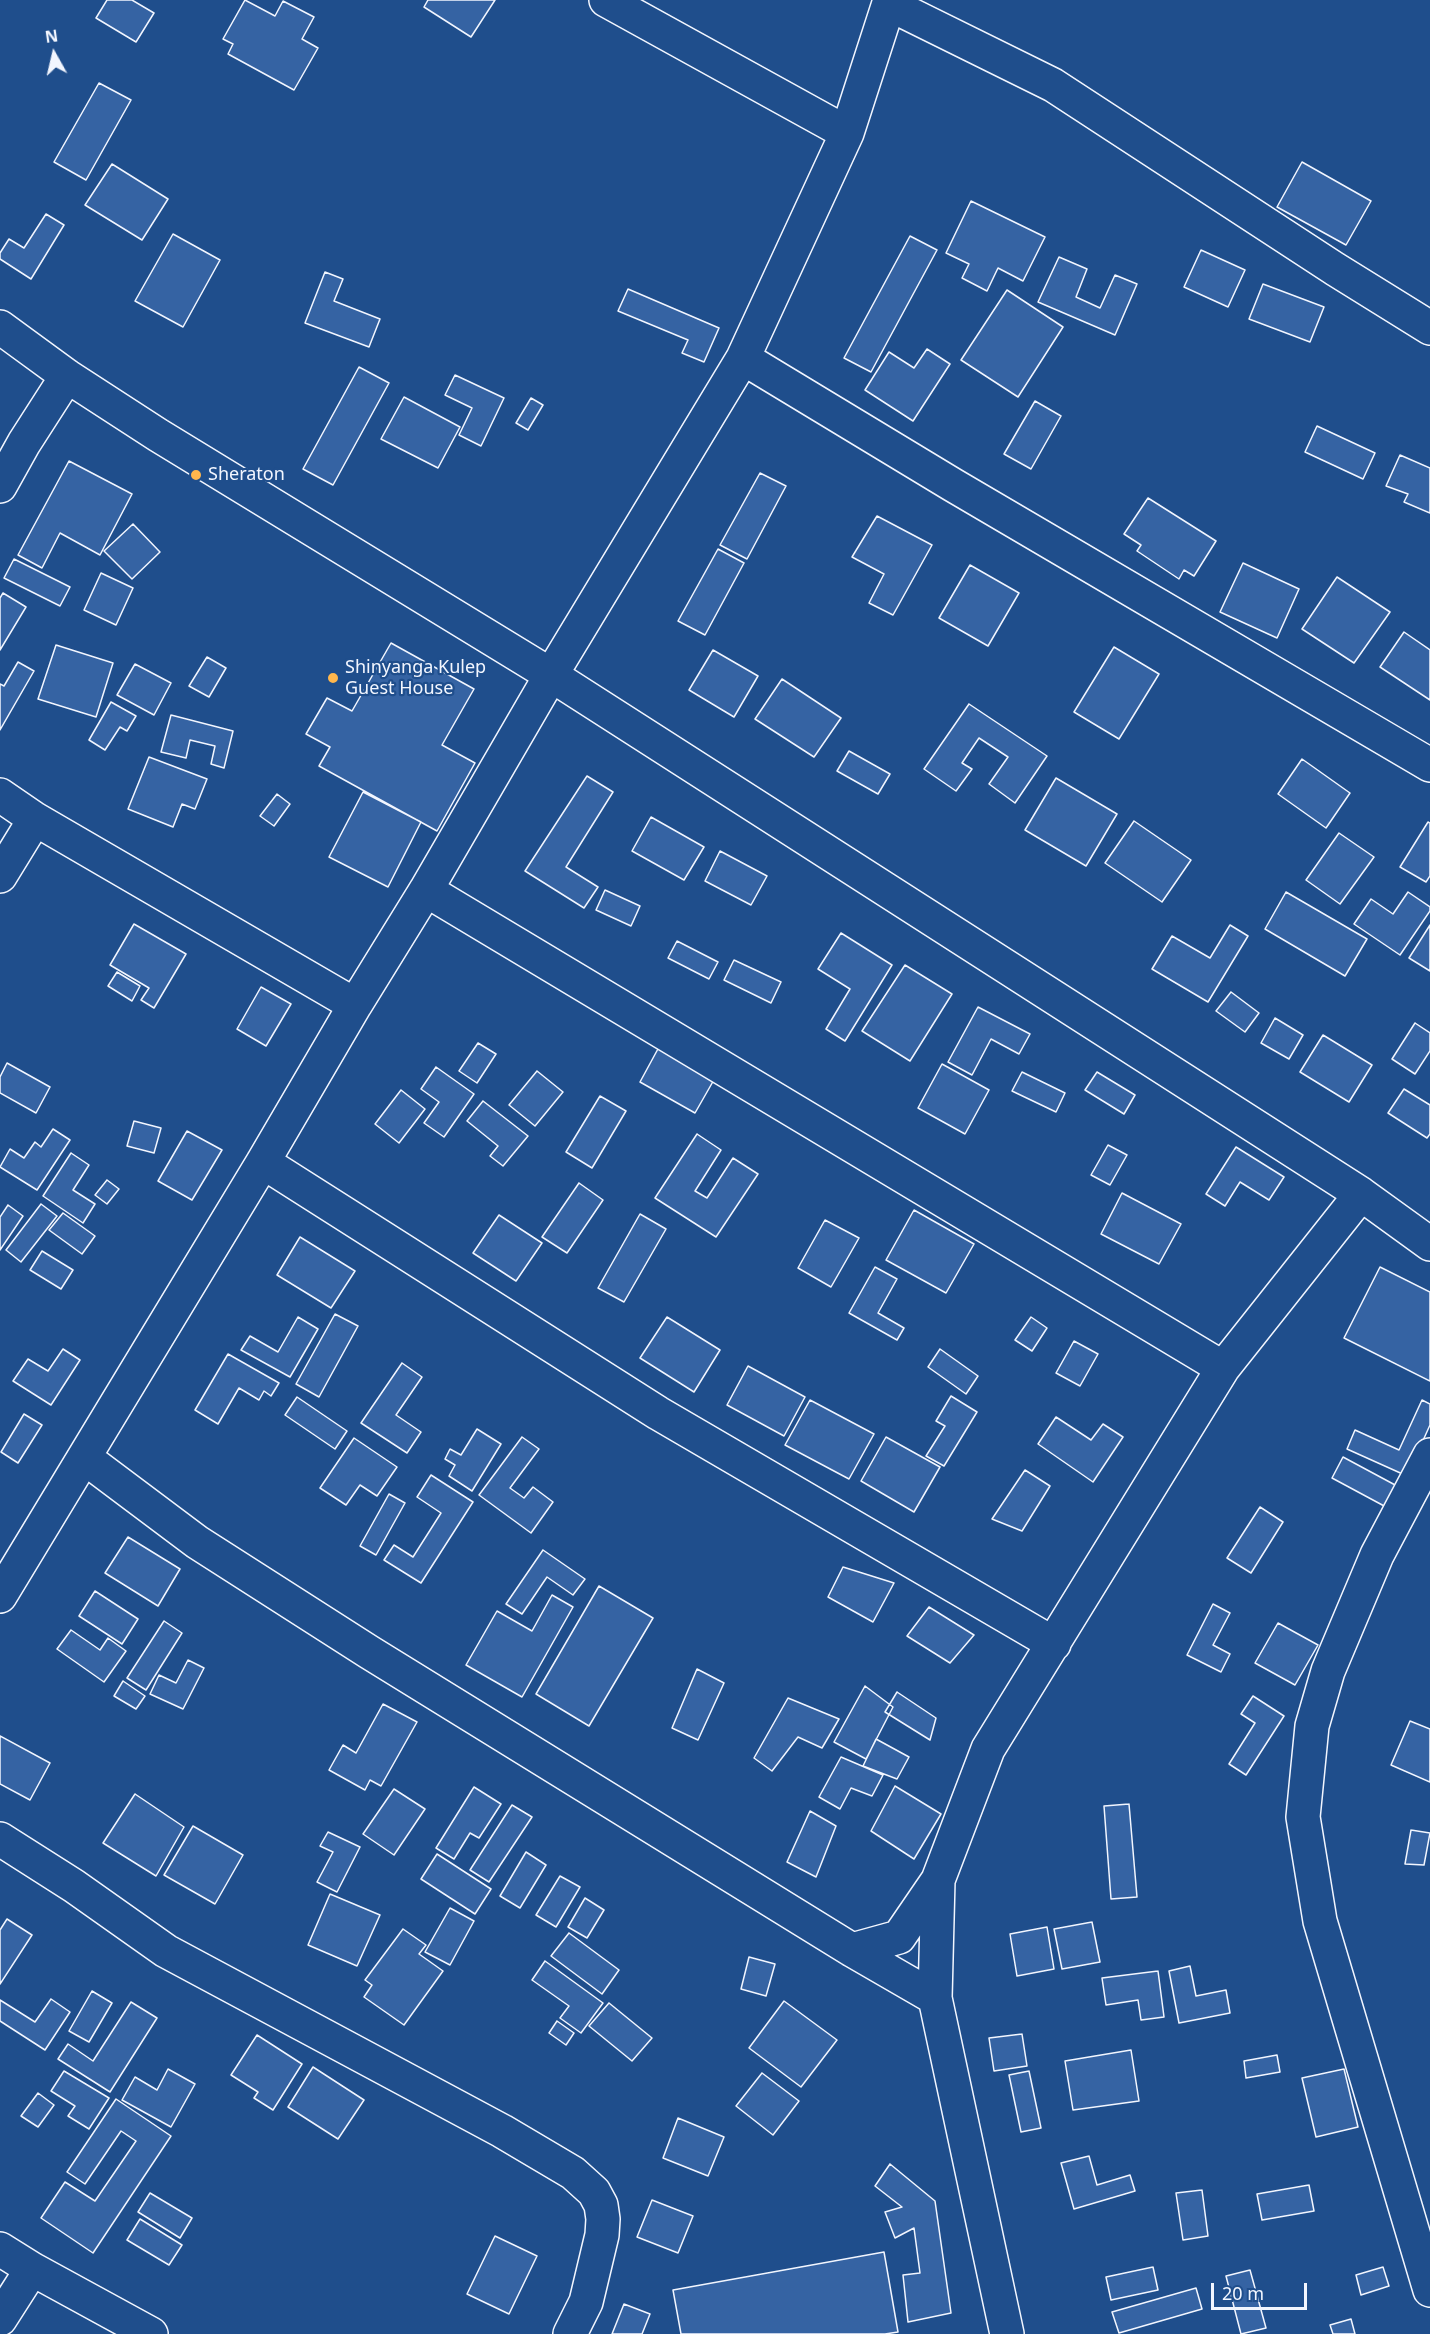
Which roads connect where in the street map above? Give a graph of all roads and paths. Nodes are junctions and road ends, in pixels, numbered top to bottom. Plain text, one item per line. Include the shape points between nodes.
1 (606, 0) edge
2 (890, 2) edge
3 (848, 133) junction
4 (0, 327) edge
5 (1430, 328) edge
6 (743, 358) junction
7 (67, 376) junction
8 (0, 486) edge
9 (551, 675) junction
10 (1430, 765) edge
11 (0, 795) edge
12 (35, 819) junction
13 (0, 876) edge
14 (426, 890) junction
15 (355, 1005) junction
16 (263, 1162) junction
17 (1361, 1194) junction
18 (1430, 1244) edge
19 (1223, 1368) junction
20 (1430, 1455) edge
21 (85, 1458) junction
22 (0, 1596) edge
23 (1054, 1644) junction
24 (0, 1839) edge
25 (938, 1880) junction
26 (852, 1950) junction
27 (935, 1998) junction
28 (0, 2249) edge
29 (32, 2269) junction
30 (1430, 2290) edge
31 (0, 2319) edge
32 (151, 2334) edge
33 (570, 2334) edge
34 (1007, 2334) edge

1 - 3 street
2 - 3 street
2 - 5 street via 1053,85
3 - 6 street
4 - 7 street
6 - 9 street
6 - 10 street
7 - 8 street
7 - 9 street
9 - 14 street
9 - 17 street
11 - 12 street
12 - 13 street
12 - 15 street
14 - 15 street
14 - 19 street
15 - 16 street
16 - 21 street
16 - 23 street via 658,1413
17 - 18 street
17 - 19 street
19 - 23 street
20 - 30 street via 1377,1555 1328,1671 1312,1726 1303,1817 1320,1921
21 - 22 street
21 - 26 street via 197,1542 376,1657
23 - 25 street via 988,1749
24 - 33 street via 166,1951 573,2173 594,2192 602,2205 603,2219 586,2302
25 - 26 street via 899,1937
25 - 27 street
26 - 27 street
27 - 34 street
28 - 29 street
29 - 31 street
29 - 32 street

